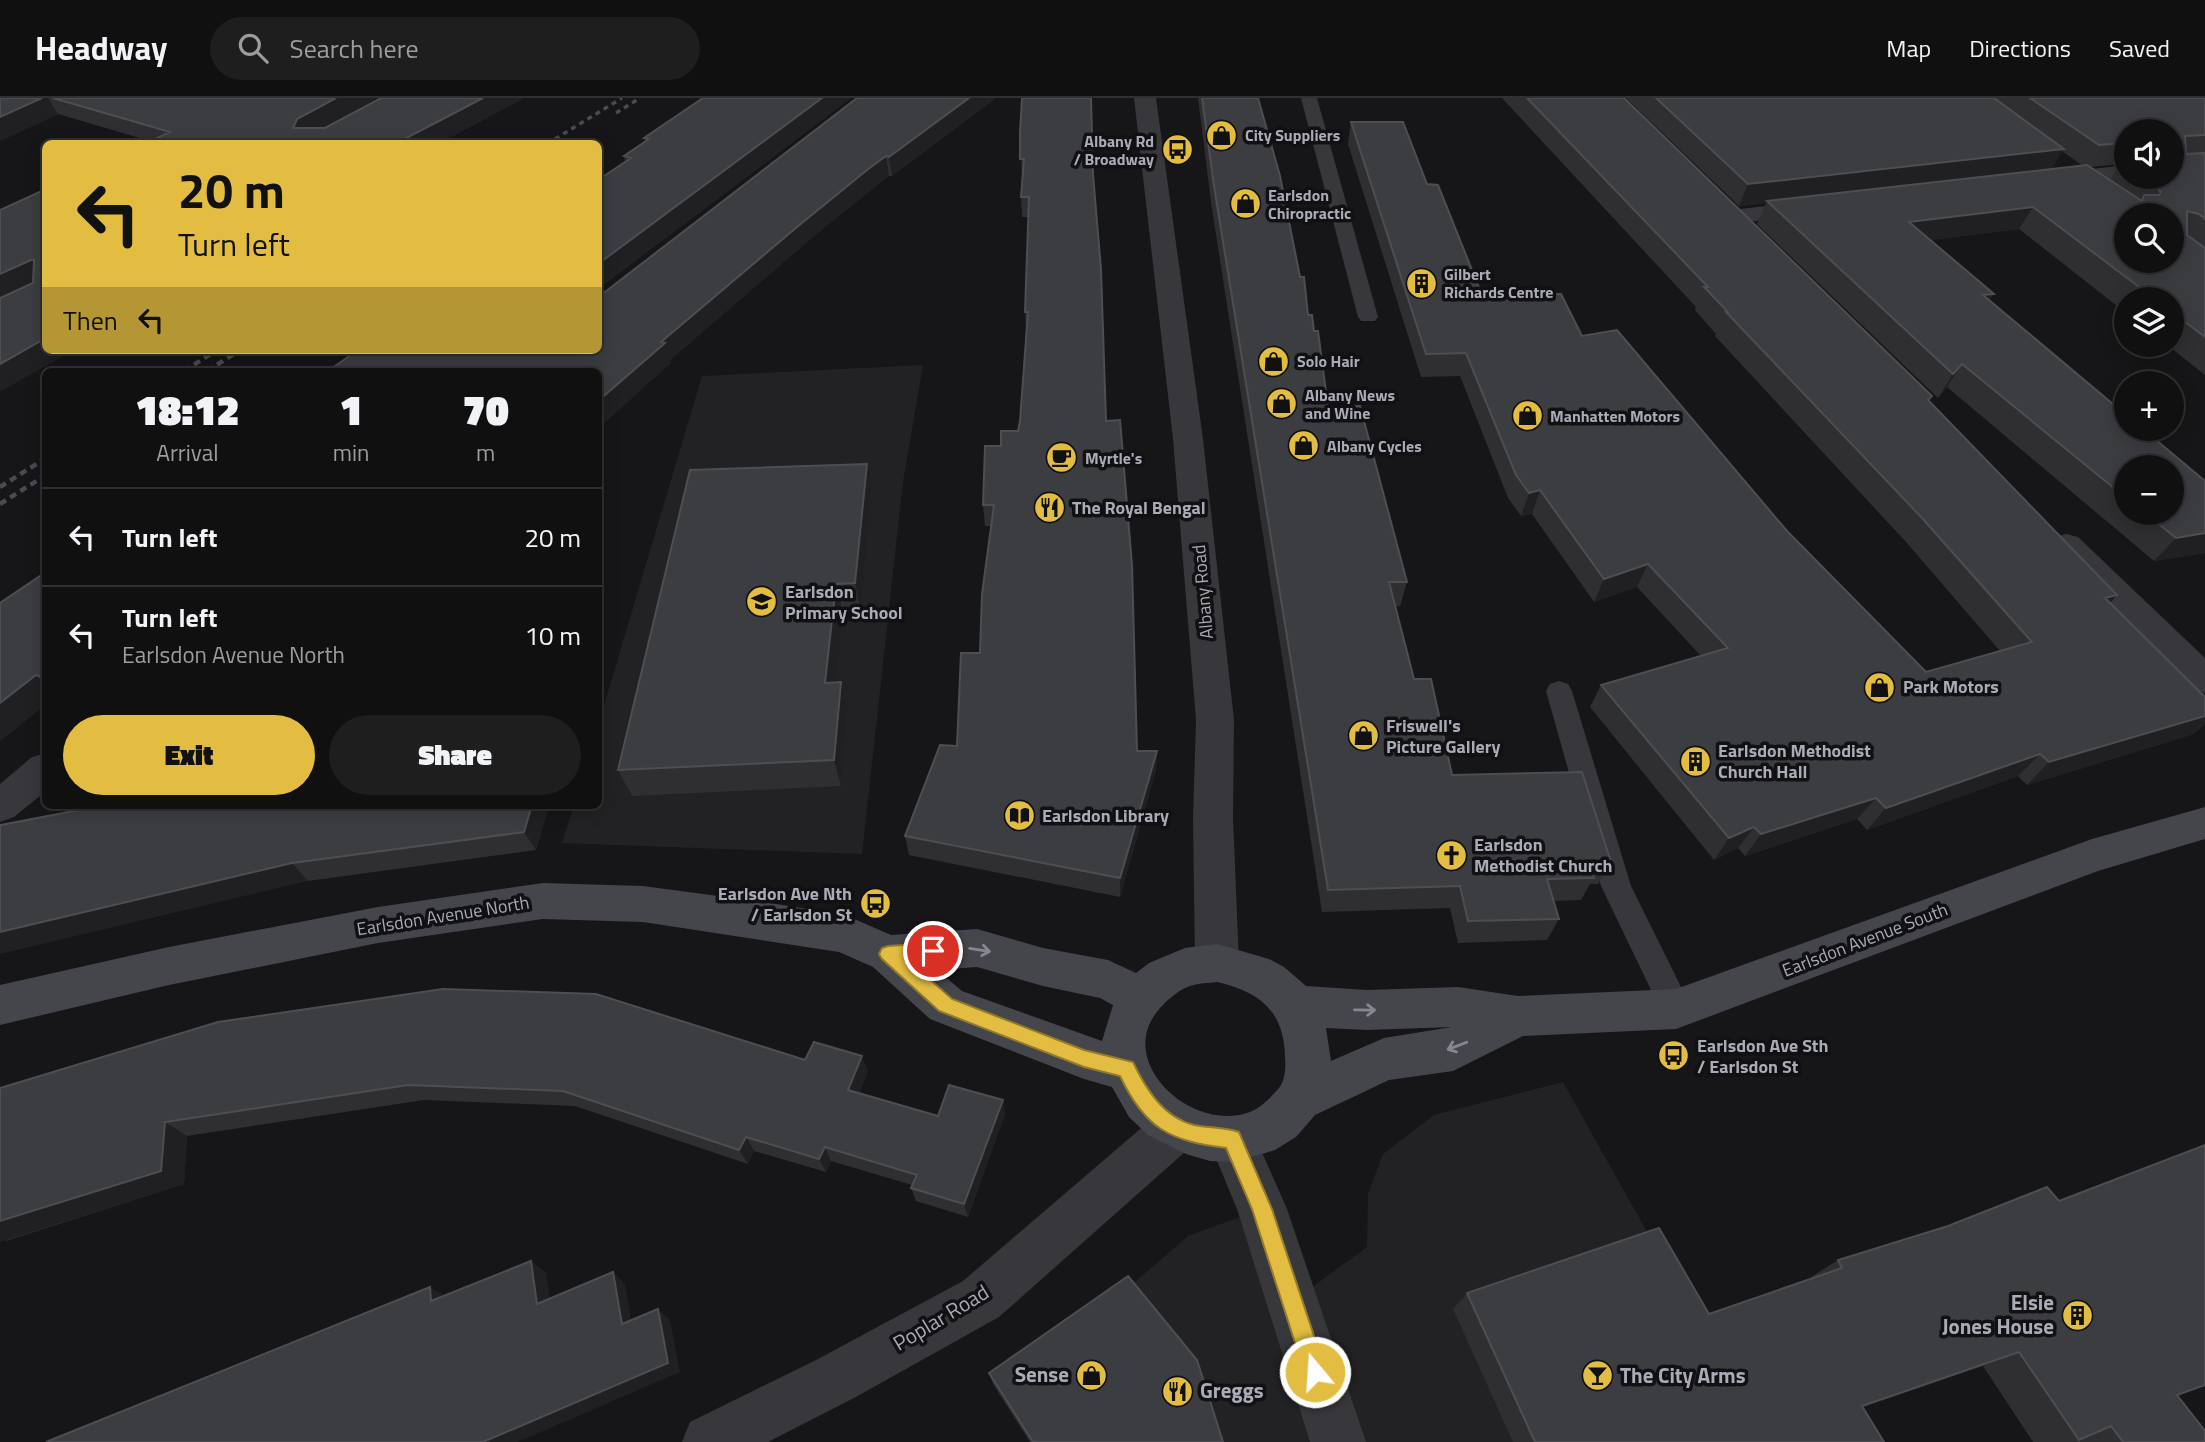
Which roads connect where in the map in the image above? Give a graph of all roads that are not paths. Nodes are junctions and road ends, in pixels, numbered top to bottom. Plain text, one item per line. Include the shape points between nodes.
1 (1145, 98) edge
2 (1309, 98) edge
3 (2057, 162) edge
4 (2114, 174) edge
5 (2079, 178) junction
6 (2025, 184) edge
7 (2110, 200) edge
8 (1838, 205) edge
9 (1760, 246) edge
10 (1368, 317) dead end
11 (2047, 526) edge
12 (2205, 680) edge
13 (1559, 691) dead end
14 (42, 771) edge
15 (0, 806) edge
16 (2205, 823) edge
17 (888, 954) junction
18 (1217, 963) junction
19 (1139, 997) junction
20 (0, 1005) edge
21 (1296, 1006) junction
22 (1676, 1009) junction
23 (1518, 1016) junction
24 (1127, 1069) junction
25 (1300, 1099) junction
26 (1177, 1128) junction
27 (1232, 1139) junction
28 (710, 1442) edge
29 (1338, 1442) edge

1 - 18 street, Albany Road via 1188,439 1215,720
2 - 10 lane
3 - 5 street
4 - 5 street
5 - 6 street
5 - 7 street
8 - 9 street via 1721,208
11 - 12 street
13 - 22 lane via 1616,886
14 - 15 street
16 - 22 main road, Earlsdon Avenue South via 2092,856
17 -> 19 main road, Earlsdon Avenue North via 977,947 1108,980
17 - 20 main road, Earlsdon Avenue North via 845,934 763,920 643,904 543,901 378,925
17 - 24 main road, Earlsdon Avenue North via 946,1005 1084,1059
18 - 19 main road via 1182,968 1153,983
18 - 21 main road via 1256,972
19 - 24 main road via 1124,1036
21 -> 23 main road, Earlsdon Avenue South via 1367,1010 1458,1007
21 - 25 main road via 1307,1036 1309,1066
22 - 23 main road, Earlsdon Avenue South
23 -> 25 main road, Earlsdon Avenue South via 1453,1050 1384,1059
24 - 26 main road via 1140,1098
25 - 27 main road via 1262,1131
26 - 27 main road via 1211,1139
26 - 28 street, Poplar Road via 981,1299
27 - 29 street via 1262,1209

